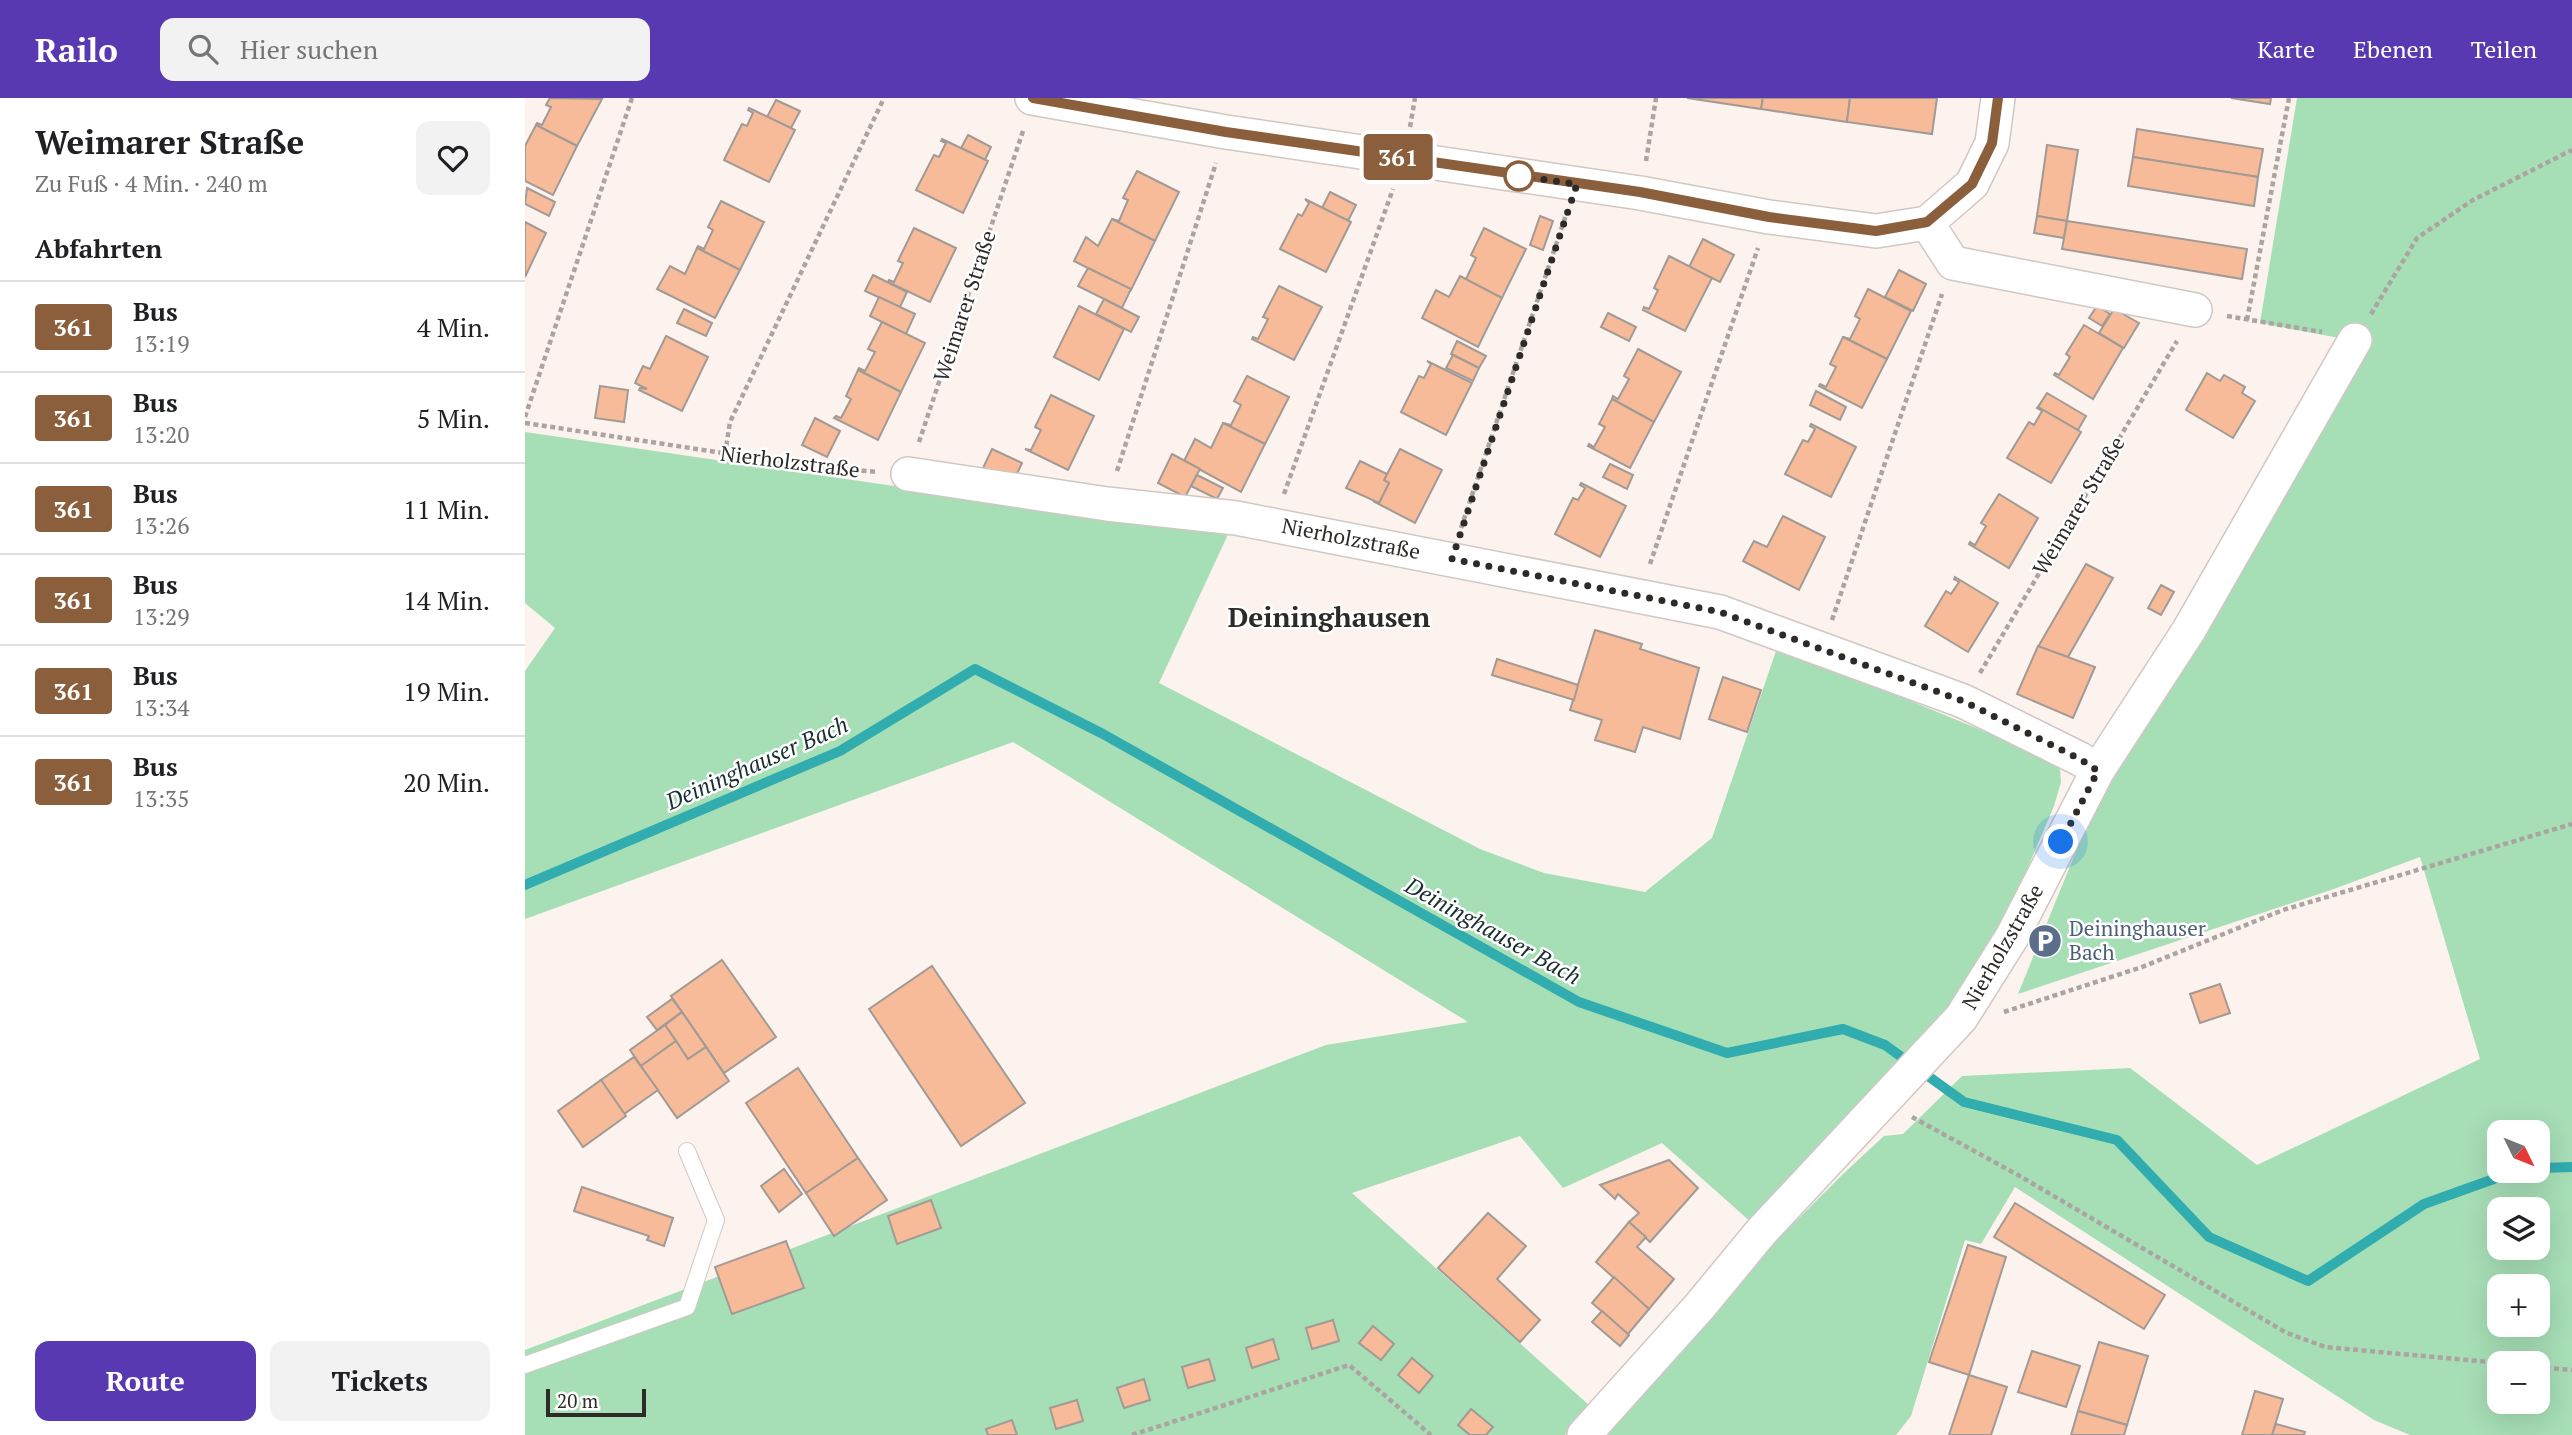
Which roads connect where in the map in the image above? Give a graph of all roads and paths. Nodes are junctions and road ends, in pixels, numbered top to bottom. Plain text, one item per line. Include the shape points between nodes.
1 (632, 98) edge
2 (884, 98) edge
3 (1033, 98) edge
4 (1656, 98) edge
5 (1998, 98) edge
6 (2289, 98) edge
7 (1226, 132) junction
8 (2572, 150) edge
9 (1405, 158) junction
10 (1577, 184) junction
11 (1640, 192) junction
12 (1769, 217) junction
13 (1927, 222) junction
14 (1953, 263) junction
15 (2195, 310) junction
16 (2246, 320) junction
17 (2355, 340) junction
18 (525, 417) edge
19 (525, 423) edge
20 (725, 455) junction
21 (908, 474) junction
22 (1107, 504) junction
23 (1273, 524) junction
24 (1452, 559) junction
25 (1641, 595) junction
26 (1820, 648) junction
27 (1963, 701) junction
28 (2098, 771) junction
29 (2572, 824) edge
30 (1951, 1029) junction
31 (1891, 1093) junction
32 (687, 1151) dead end
33 (2487, 1362) edge
34 (525, 1365) edge
35 (2550, 1368) edge
36 (2572, 1370) edge
37 (1132, 1435) edge
38 (1431, 1435) edge
39 (1584, 1435) edge

1 - 18 path
2 - 20 path via 730,422
3 - 7 street
3 - 21 path, Weimarer Straße
4 - 11 path
5 - 13 street via 1992,143 1972,184
6 - 16 path
7 - 9 street
7 - 22 path
8 - 17 path via 2473,200 2417,238
9 - 10 street
9 - 23 path
10 - 11 street
10 - 24 path
11 - 12 street
12 - 13 street via 1876,231
12 - 25 path
13 - 14 street
14 - 15 street
14 - 26 path via 1840,603
15 - 16 path
15 - 27 path, Weimarer Straße
16 - 17 path
17 - 28 street via 2189,630
19 - 20 path, Nierholzstraße
20 - 21 path, Nierholzstraße
21 - 22 street, Nierholzstraße
22 - 23 street, Nierholzstraße
23 - 24 street, Nierholzstraße
24 - 25 street, Nierholzstraße
25 - 26 street, Nierholzstraße via 1720,612
26 - 27 street, Nierholzstraße
27 - 28 street, Nierholzstraße
28 - 30 street, Nierholzstraße via 2013,937
29 - 30 path via 2283,910 2142,967
30 - 31 street, Nierholzstraße
31 - 33 path via 2018,1175 2285,1332 2325,1347
31 - 39 street, Nierholzstraße via 1761,1232
32 - 34 lane via 716,1220 687,1307
35 - 36 path
37 - 38 path via 1349,1365

